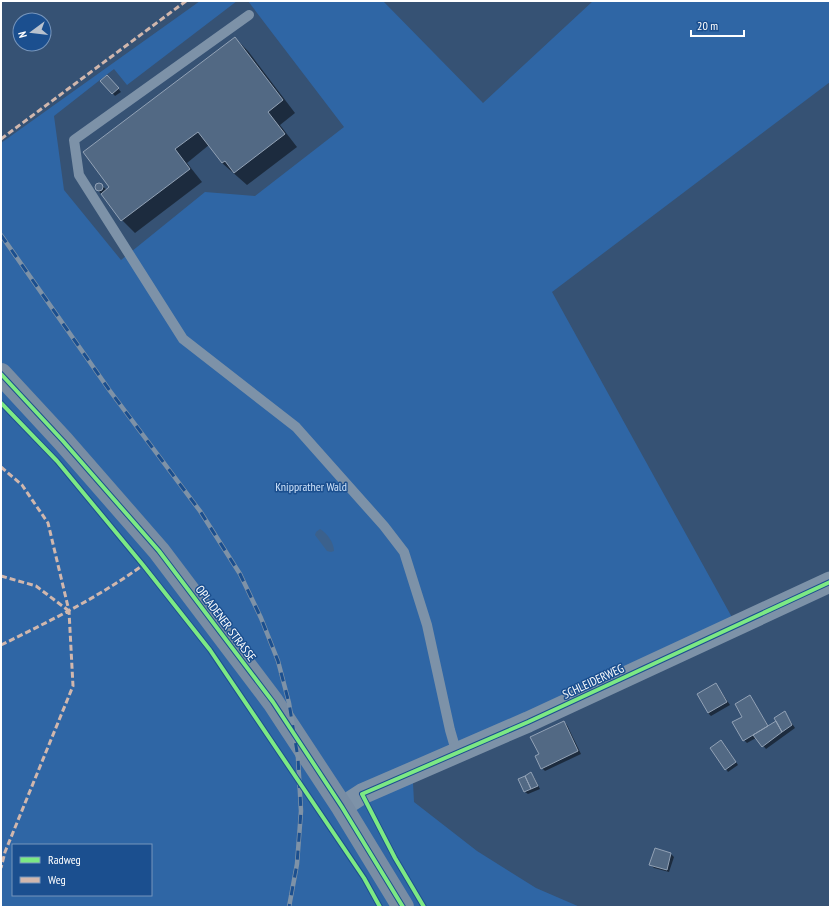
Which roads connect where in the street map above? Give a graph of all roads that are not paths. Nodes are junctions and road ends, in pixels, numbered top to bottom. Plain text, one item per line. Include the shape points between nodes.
1 (249, 15) dead end
2 (1, 374) edge
3 (830, 582) edge
4 (457, 754) junction
5 (342, 807) junction
6 (403, 907) edge

1 - 4 lane via 74,140 79,175 183,339 296,427 404,552 427,625
2 - 5 street, OPLADENER STRASSE via 159,551 273,702
3 - 4 street, SCHLEIDERWEG
4 - 5 street, SCHLEIDERWEG via 362,794
5 - 6 street, OPLADENER STRASSE

